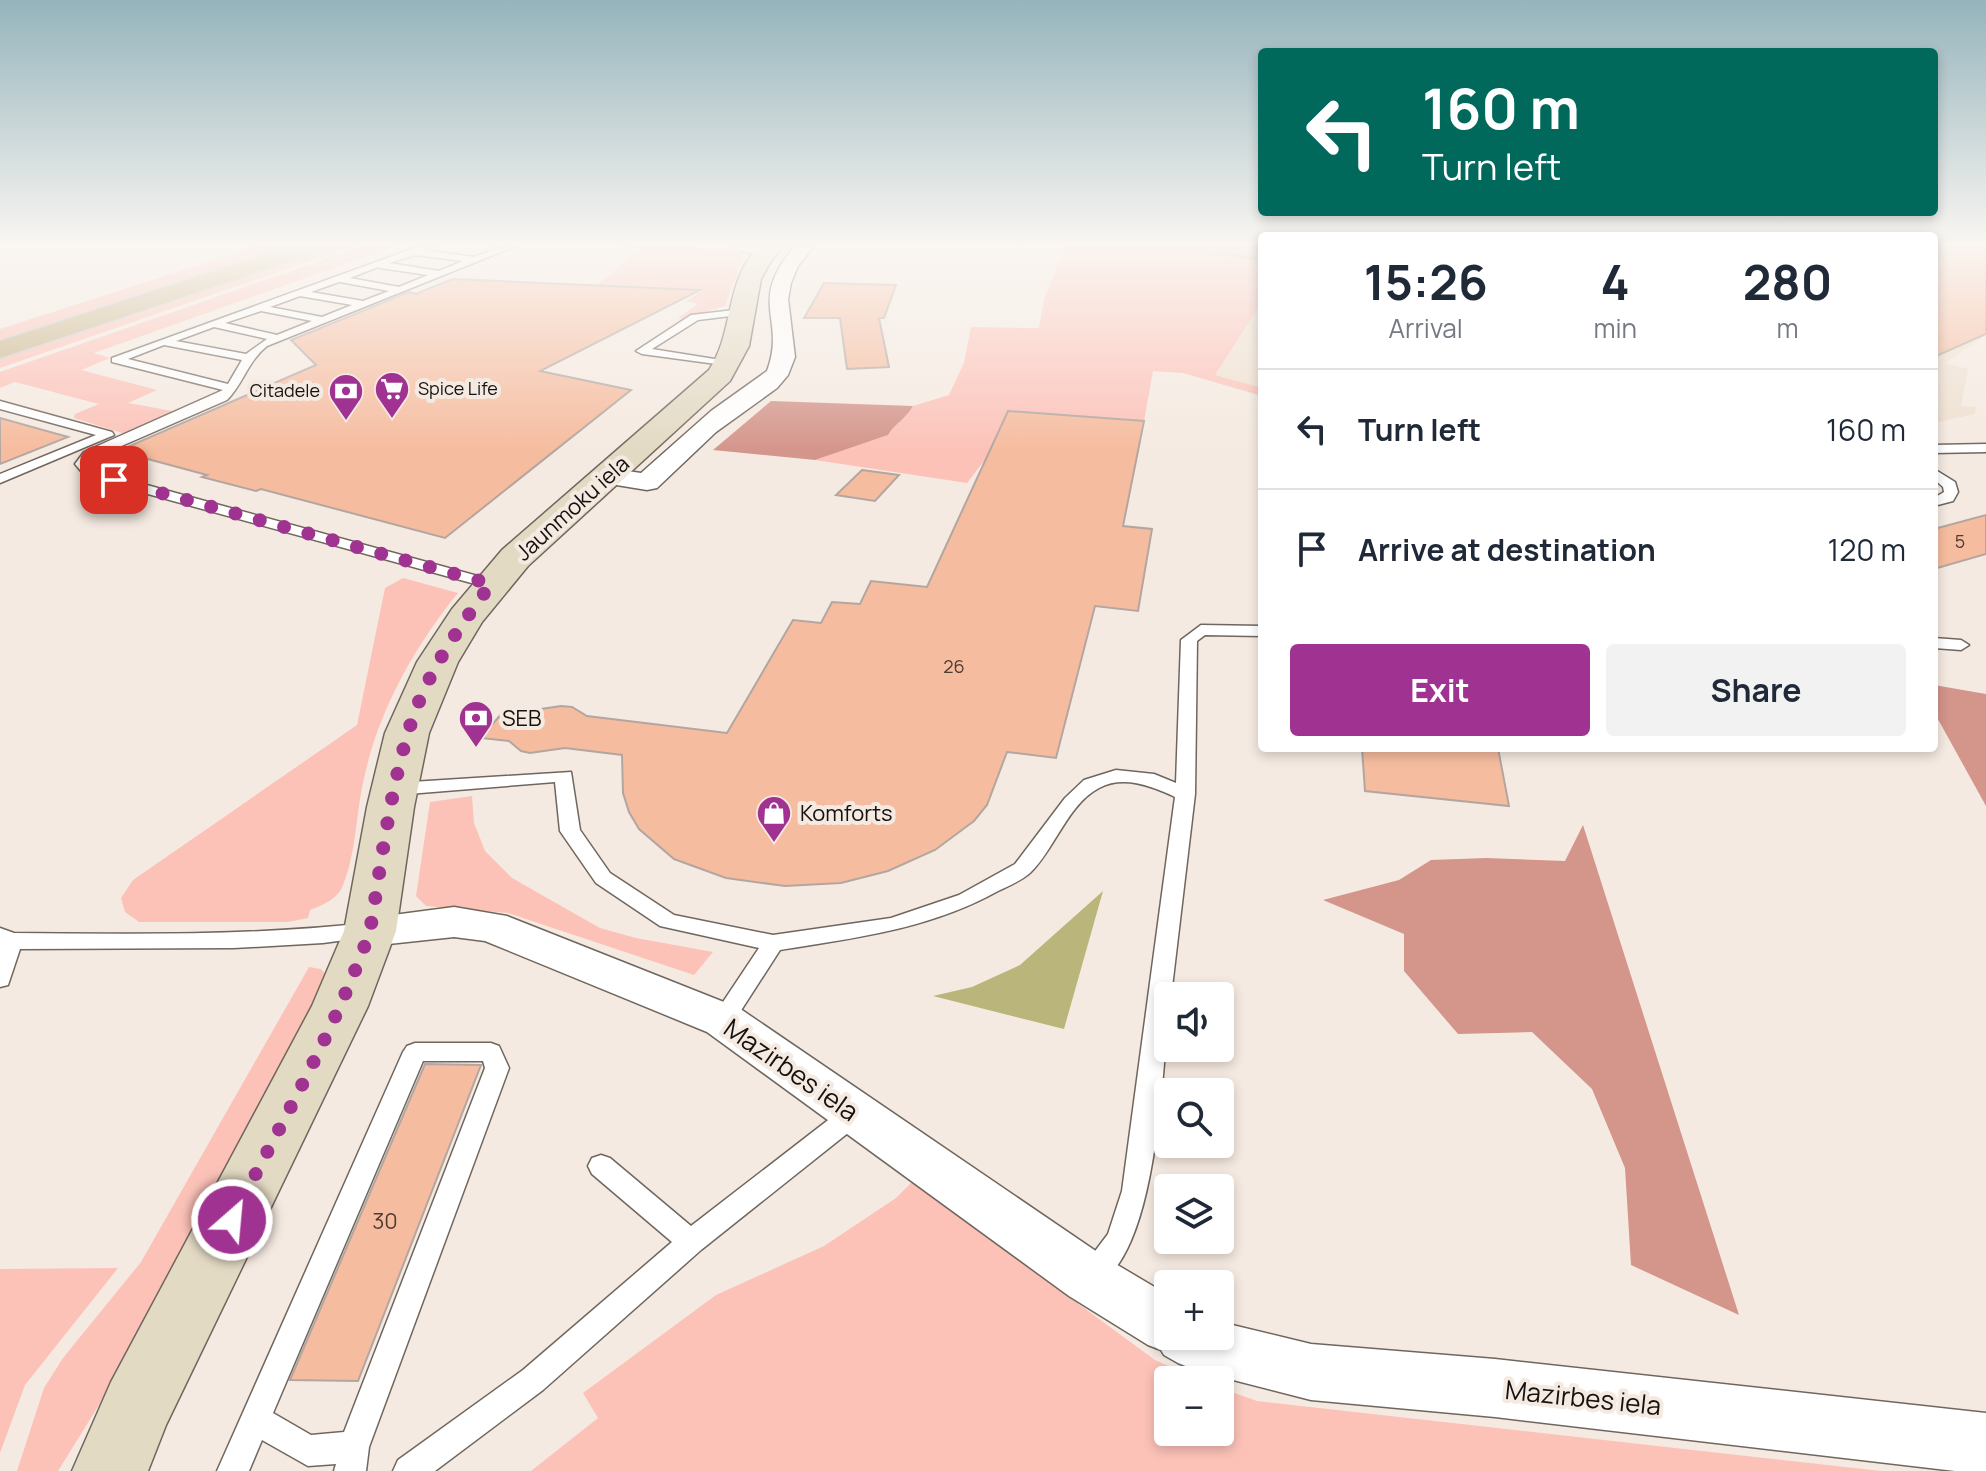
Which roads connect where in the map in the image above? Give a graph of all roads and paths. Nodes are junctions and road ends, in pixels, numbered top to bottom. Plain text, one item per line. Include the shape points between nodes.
1 (106, 315) edge
2 (237, 315) edge
3 (296, 315) edge
4 (336, 315) edge
5 (707, 315) edge
6 (750, 315) edge
7 (760, 315) edge
8 (323, 320) junction
9 (211, 324) junction
10 (278, 338) junction
11 (163, 342) junction
12 (0, 350) edge
13 (246, 357) junction
14 (727, 364) junction
15 (232, 389) junction
16 (0, 405) edge
17 (1986, 448) edge
18 (1938, 449) edge
19 (1938, 476) edge
20 (0, 479) edge
21 (627, 479) junction
22 (1938, 501) edge
23 (491, 584) junction
24 (1258, 631) edge
25 (1938, 643) edge
26 (1961, 645) dead end
27 (395, 789) junction
28 (1185, 794) junction
29 (370, 931) junction
30 (6, 938) edge
31 (773, 943) junction
32 (0, 979) edge
33 (723, 1020) junction
34 (854, 1114) junction
35 (601, 1166) dead end
36 (691, 1242) junction
37 (1089, 1278) junction
38 (1154, 1317) edge
39 (1222, 1350) edge
40 (255, 1419) junction
41 (124, 1439) edge
42 (1986, 1444) edge
43 (352, 1459) edge
44 (90, 1471) edge
45 (233, 1471) edge
46 (409, 1471) edge

1 - 12 main road
2 - 9 lane
3 - 8 lane
4 - 8 lane
5 - 14 lane via 642,351
6 - 14 street, Jaunmoku iela
7 - 21 street, Jaunmoku iela via 784,356 775,378
8 - 10 lane
9 - 10 lane
9 - 11 lane
10 - 13 lane
11 - 13 lane
11 - 15 lane via 116,360
13 - 15 lane
14 - 21 street, Jaunmoku iela
15 - 23 lane via 89,455 82,464 91,474
16 - 20 lane via 108,435
17 - 18 lane
19 - 22 lane via 1951,492
21 - 23 street, Jaunmoku iela via 547,528
23 - 27 street, Jaunmoku iela via 449,642 424,690
24 - 28 lane via 1201,630 1189,640
25 - 26 lane
27 - 29 street, Jaunmoku iela
27 - 31 lane via 564,776 570,831 603,878 668,921
28 - 31 lane via 1154,780 1129,777 1091,784 1022,869 966,900 893,925
28 - 37 lane via 1135,1191 1119,1240
29 - 30 lane via 311,938
29 - 33 street, Mazirbes iela via 454,922 492,927
29 - 41 street, Jaunmoku iela via 340,1006
30 - 32 lane
31 - 33 lane
33 - 34 street, Mazirbes iela
34 - 36 lane
34 - 37 street, Mazirbes iela
35 - 36 lane
36 - 46 lane via 533,1380
37 - 38 street, Mazirbes iela
39 - 42 street, Mazirbes iela via 1311,1372
40 - 43 lane via 308,1451
40 - 43 lane via 415,1052 491,1052 497,1068
40 - 45 lane
41 - 44 street, Jaunmoku iela

